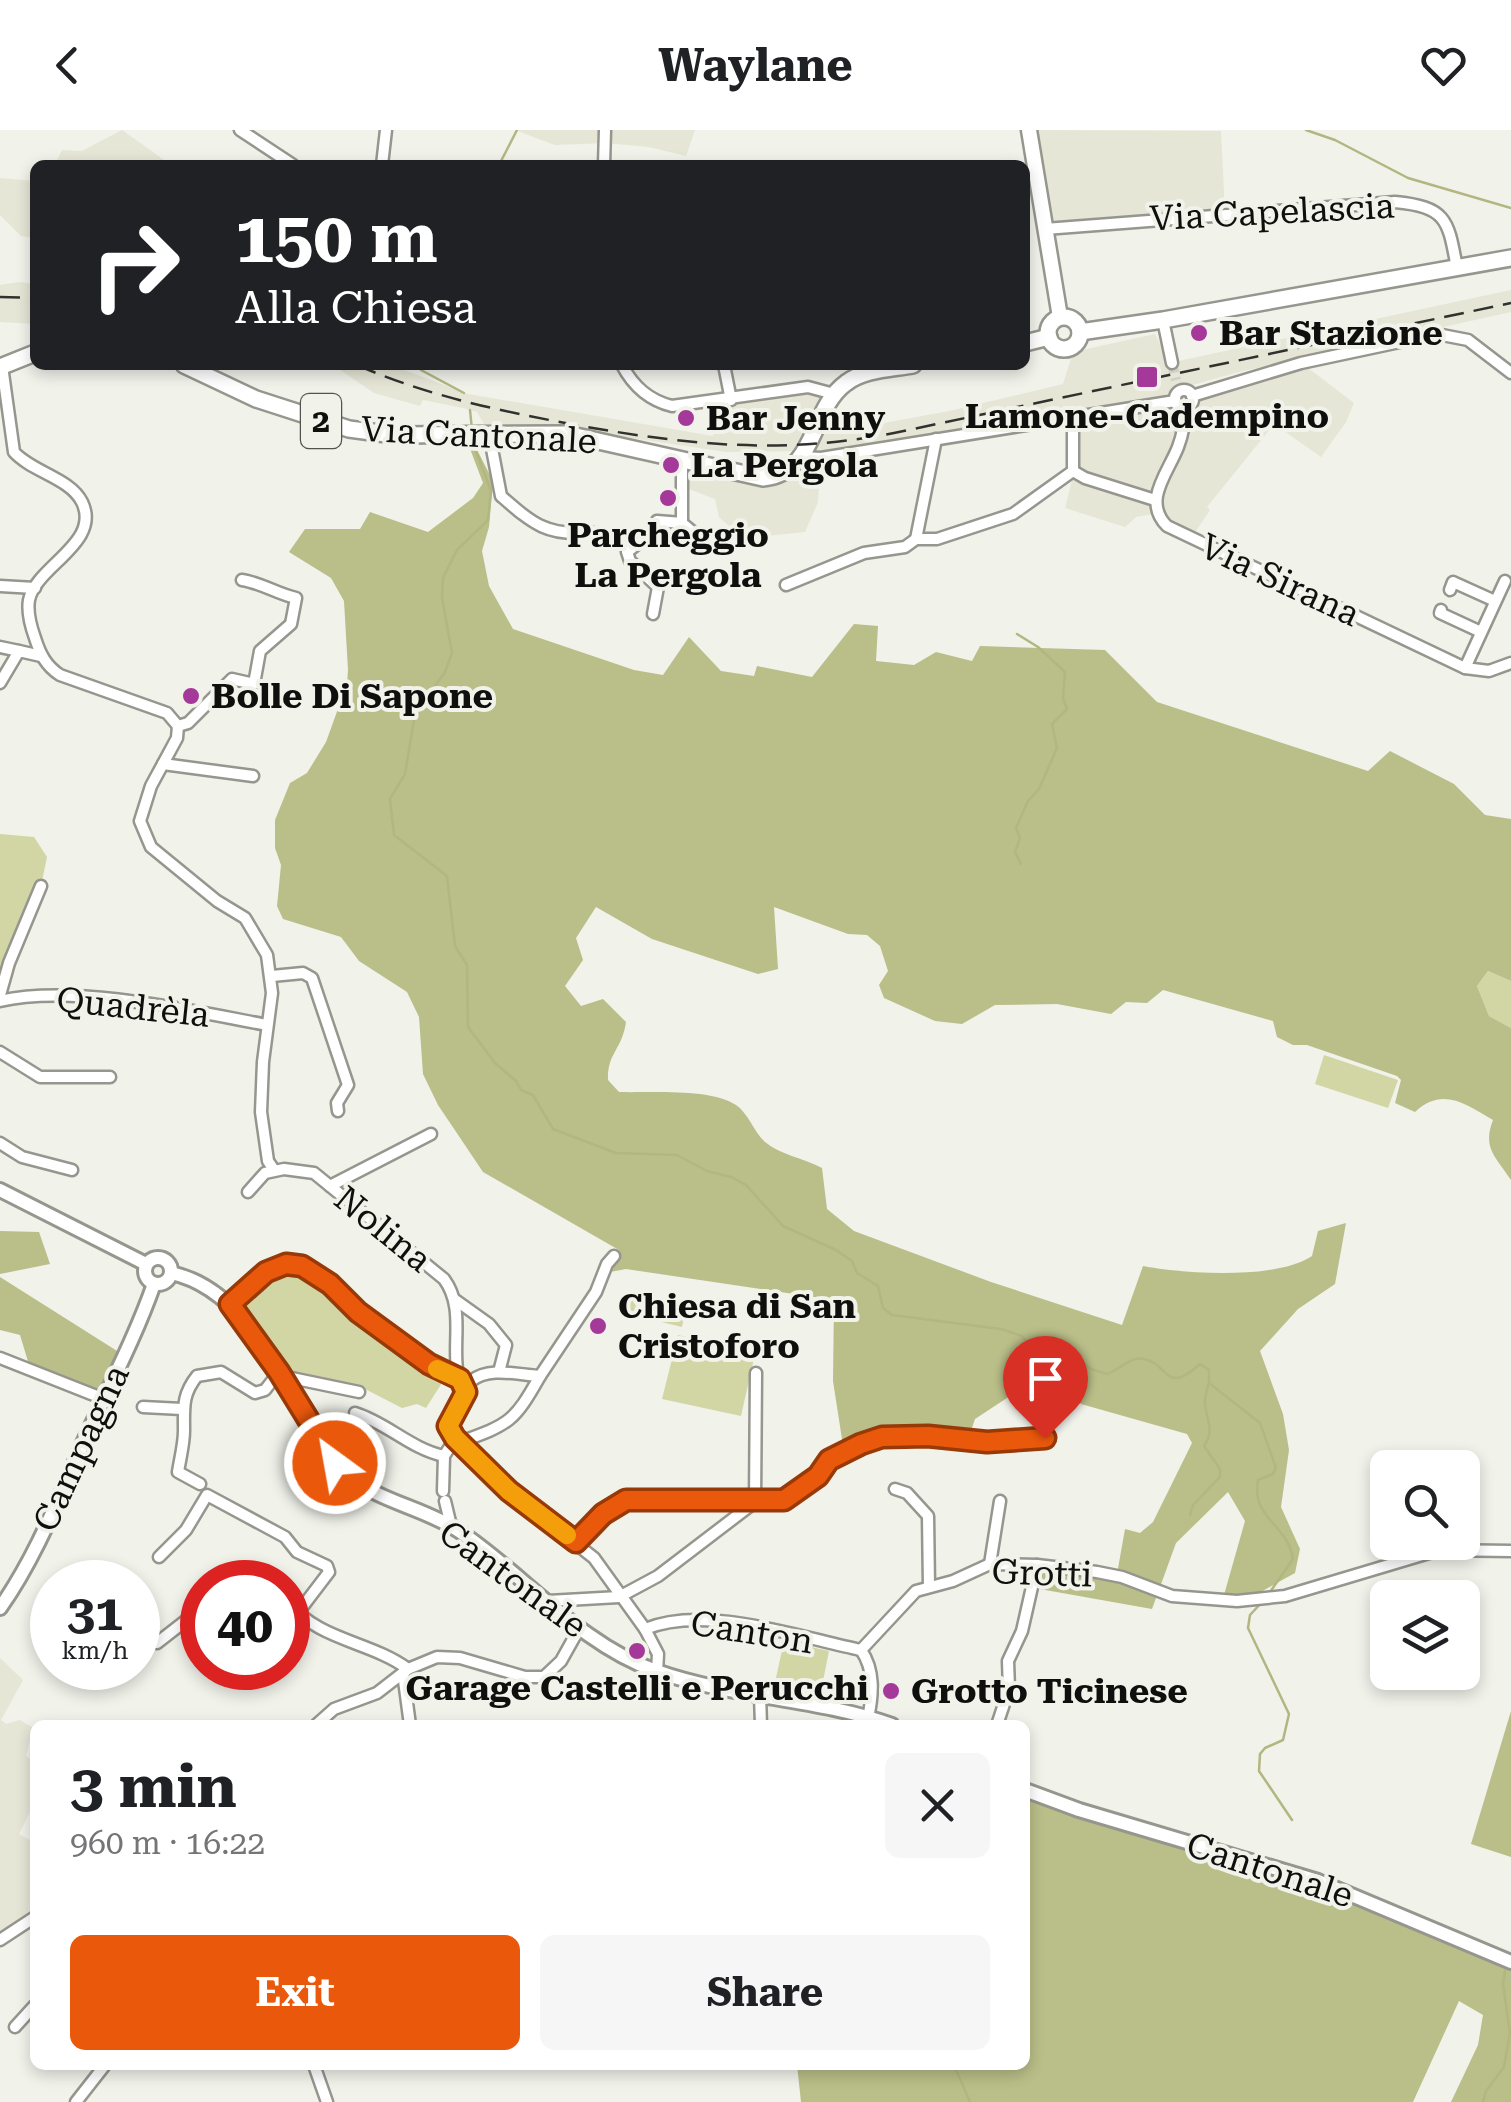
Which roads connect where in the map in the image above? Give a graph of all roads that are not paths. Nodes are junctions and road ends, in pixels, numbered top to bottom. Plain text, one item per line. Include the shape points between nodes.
1 (240, 130) edge
2 (386, 130) edge
3 (604, 130) edge
4 (1028, 130) edge
5 (286, 160) edge
6 (383, 160) edge
7 (604, 160) edge
8 (1045, 229) junction
9 (1511, 258) edge
10 (1457, 268) junction
11 (1060, 317) junction
12 (1163, 320) junction
13 (1080, 332) junction
14 (1049, 337) junction
15 (1030, 342) edge
16 (30, 355) edge
17 (1172, 363) tunnel mouth
18 (1, 367) edge
19 (195, 370) edge
20 (624, 370) edge
21 (725, 370) edge
22 (867, 370) edge
23 (1511, 373) edge
24 (834, 394) junction
25 (1179, 395) junction
26 (731, 400) junction
27 (1073, 418) junction
28 (479, 434) junction
29 (936, 438) junction
30 (803, 456) junction
31 (682, 458) junction
32 (1073, 471) junction
33 (1155, 500) junction
34 (682, 523) junction
35 (590, 532) dead end
36 (700, 538) dead end
37 (916, 539) junction
38 (242, 580) dead end
39 (1505, 580) dead end
40 (786, 585) dead end
41 (0, 586) edge
42 (34, 588) junction
43 (1450, 590) dead end
44 (1496, 601) junction
45 (1441, 610) dead end
46 (653, 614) dead end
47 (1482, 632) junction
48 (0, 647) edge
49 (19, 651) junction
50 (41, 656) junction
51 (1511, 664) edge
52 (1465, 668) junction
53 (0, 683) edge
54 (178, 726) junction
55 (163, 764) junction
56 (253, 776) dead end
57 (41, 886) dead end
58 (272, 976) junction
59 (0, 998) edge
60 (266, 1025) junction
61 (0, 1052) edge
62 (110, 1077) dead end
63 (338, 1111) dead end
64 (431, 1134) dead end
65 (0, 1143) edge
66 (72, 1170) dead end
67 (274, 1170) junction
68 (330, 1186) junction
69 (0, 1190) edge
70 (248, 1192) dead end
71 (614, 1256) dead end
72 (146, 1264) junction
73 (171, 1273) junction
74 (154, 1284) junction
75 (454, 1300) junction
76 (230, 1304) junction
77 (0, 1358) edge
78 (500, 1372) junction
79 (756, 1373) dead end
80 (280, 1374) junction
81 (540, 1376) junction
82 (460, 1379) junction
83 (359, 1392) dead end
84 (104, 1399) junction
85 (143, 1407) dead end
86 (182, 1408) junction
87 (355, 1413) dead end
88 (1045, 1438) dead end
89 (458, 1440) junction
90 (444, 1456) junction
91 (200, 1484) dead end
92 (895, 1489) dead end
93 (1000, 1501) dead end
94 (755, 1502) junction
95 (451, 1526) junction
96 (576, 1542) junction
97 (1511, 1552) edge
98 (158, 1557) dead end
99 (990, 1564) junction
100 (1038, 1565) junction
101 (929, 1586) junction
102 (310, 1597) edge
103 (619, 1597) junction
104 (2, 1601) edge
105 (548, 1601) junction
106 (310, 1624) edge
107 (180, 1625) edge
108 (580, 1627) junction
109 (644, 1629) junction
110 (160, 1641) edge
111 (861, 1650) junction
112 (406, 1671) junction
113 (657, 1672) junction
114 (760, 1696) junction
115 (868, 1718) junction
116 (322, 1720) edge
117 (410, 1720) edge
118 (760, 1720) edge
119 (875, 1720) edge
120 (999, 1720) edge
121 (1030, 1792) edge
122 (30, 1920) edge
123 (0, 1940) edge
124 (1511, 1962) edge
125 (30, 2011) edge
126 (15, 2028) dead end
127 (101, 2070) edge
128 (316, 2070) edge
129 (76, 2102) edge
130 (327, 2102) edge

1 - 5 street
2 - 6 street
3 - 7 street
4 - 8 main road
8 - 10 street, Via Capelascia via 1418,204 1449,224
8 - 11 main road
9 - 10 main road
10 - 12 main road
11 - 13 main road via 1072,319
11 - 14 main road
12 - 13 main road
12 - 17 street
13 - 14 main road via 1066,348
14 - 15 main road
16 - 18 main road
18 - 42 street via 14,452 74,492 85,511 78,537
19 - 28 main road, Via Cantonale / 2 via 339,426 380,434
20 - 26 street via 664,404
21 - 26 street
22 - 24 main road
23 - 25 street via 1468,340 1437,334
24 - 26 street via 808,388
24 - 30 main road
25 - 27 street
25 - 33 street via 1182,437
27 - 29 street
27 - 32 street
28 - 31 main road, Via Cantonale / 2 via 577,435
28 - 35 street via 500,496 546,530
29 - 30 street
29 - 37 street
30 - 31 main road, Via Cantonale / 2 via 785,472 762,478
31 - 34 street
32 - 33 street
32 - 37 street via 1013,514 938,539
33 - 52 street, Via Sirana via 1158,515 1173,530
34 - 36 street
34 - 46 street via 657,521 627,552 658,587
37 - 40 street
38 - 54 street via 296,598 291,624 260,651 254,684 232,679
39 - 44 street
41 - 42 street
42 - 50 street via 30,624
43 - 44 street via 1453,582
44 - 47 street
45 - 47 street
47 - 52 street
48 - 49 street
49 - 50 street
49 - 53 street
50 - 54 street via 60,675 167,712
51 - 52 street via 1481,672
54 - 55 street
55 - 56 street
55 - 58 street via 140,820 151,847 245,918
57 - 59 street
58 - 60 street
58 - 63 street via 310,974 348,1085
59 - 60 street, Quadrèla via 138,1002
60 - 67 street via 261,1112
61 - 62 street via 40,1077
64 - 68 street
65 - 66 street via 22,1157
67 - 68 street, Nolina via 314,1174
67 - 70 street
68 - 75 street, Nolina via 444,1279
69 - 72 street
71 - 81 street
72 - 73 street via 160,1258
72 - 74 street via 144,1274
73 - 74 street
73 - 76 street, Cantonale via 202,1283
74 - 84 street, Campagna
75 - 78 street via 506,1345
75 - 82 street, Nolina
76 - 80 street, Cantonale
76 - 82 street via 266,1272 302,1266 400,1343
77 - 84 street
78 - 81 street
78 - 82 street
79 - 94 street
80 - 83 street
80 - 86 street via 255,1393 221,1372 197,1376
80 - 95 street, Cantonale via 346,1475
81 - 89 street via 520,1412 498,1428
82 - 89 street, Nolina via 466,1392 448,1426
84 - 104 street, Campagna via 29,1560
85 - 86 street
86 - 91 street via 178,1472
87 - 90 street
88 - 94 street via 882,1437 829,1460 796,1494
89 - 90 street
89 - 96 street via 509,1491
90 - 95 street
92 - 101 street via 928,1516
93 - 99 street
94 - 96 street via 626,1500
94 - 103 street via 658,1576
95 - 105 street, Cantonale
96 - 103 street
97 - 100 street, Grotti via 1440,1550 1265,1599 1188,1598 1122,1577
98 - 102 street via 208,1495 327,1566
99 - 100 street, Grotti
99 - 101 street, Grotti
100 - 120 street via 1008,1661 1009,1689
101 - 111 street, Grotti via 916,1591
103 - 105 street
103 - 109 street
105 - 108 street, Cantonale
106 - 112 street
107 - 110 street
108 - 112 street via 557,1668 538,1678 437,1656
108 - 113 street, Cantonale
109 - 111 street, Canton via 694,1618
109 - 113 street via 658,1654
111 - 115 street via 872,1690
112 - 116 street
112 - 117 street
113 - 114 street, Cantonale
114 - 115 street, Cantonale
114 - 118 street
115 - 119 street, Cantonale
121 - 124 street, Cantonale via 1318,1882
122 - 123 street
125 - 126 street
127 - 129 street
128 - 130 street

